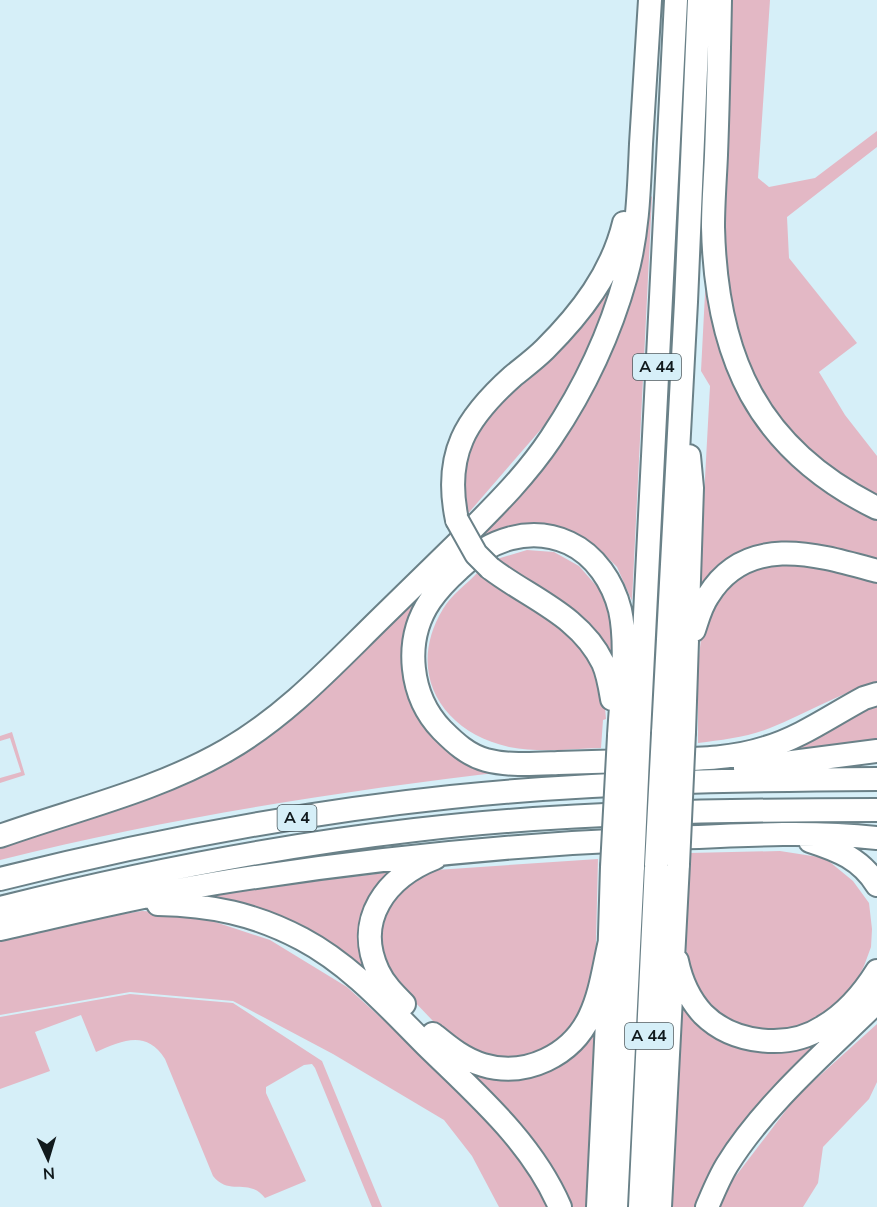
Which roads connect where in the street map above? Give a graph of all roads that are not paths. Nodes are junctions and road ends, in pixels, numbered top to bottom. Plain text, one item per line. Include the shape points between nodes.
1 (650, 0) edge
2 (676, 0) edge
3 (699, 0) edge
4 (720, 0) edge
5 (641, 149) junction
6 (686, 302) junction
7 (877, 508) edge
8 (877, 571) edge
9 (688, 645) junction
10 (877, 694) edge
11 (673, 733) junction
12 (629, 735) junction
13 (877, 751) edge
14 (877, 779) edge
15 (598, 786) junction
16 (877, 810) edge
17 (795, 835) junction
18 (0, 837) edge
19 (877, 838) edge
20 (451, 852) junction
21 (667, 864) junction
22 (623, 866) junction
23 (0, 879) edge
24 (877, 885) edge
25 (114, 903) junction
26 (0, 908) edge
27 (0, 929) edge
28 (609, 941) junction
29 (673, 945) junction
30 (877, 971) edge
31 (877, 1002) edge
32 (560, 1207) edge
33 (598, 1207) edge
34 (616, 1207) edge
35 (640, 1207) edge
36 (660, 1207) edge
37 (707, 1207) edge

1 - 5 highway
2 - 12 highway, A 44
3 - 6 highway, A 44
4 - 7 highway via 713,228 726,334 736,365 760,411 787,444 818,473
5 - 12 highway, bridge via 618,248 594,291 543,351 478,410 462,437 453,479 458,519 476,554 507,581 555,609 590,642 603,662
5 - 18 highway via 634,244 604,340 550,440 509,492 311,687 255,732 226,751 130,795
6 - 9 highway via 692,332
6 - 11 highway, A 44
8 - 9 highway via 807,554 773,554 750,560 732,569 712,589
9 - 11 highway
10 - 12 highway via 787,740 746,753 708,758 523,764 486,760 453,742 423,704 413,657 418,628 430,601 469,558 505,539 546,536 582,550 603,573 619,607
11 - 21 highway, bridge
12 - 22 highway, bridge
13 - 15 highway
14 - 15 highway, A 4
15 - 23 highway, A 4 via 452,797 313,815 131,849
16 - 26 highway, A 4 via 583,816 415,830 191,866
17 - 19 highway
17 - 20 highway via 610,841
17 - 24 highway via 847,855
20 - 25 highway via 216,883
20 - 28 highway via 408,872 388,889 374,914 370,932 373,956 388,987 451,1050 495,1068 517,1068 542,1062 566,1048 583,1029 596,1001
21 - 29 highway
21 - 35 highway, A 44
22 - 28 highway
22 - 34 highway, A 44
25 - 27 highway
25 - 32 highway via 211,907 261,921 319,949 381,999 518,1138
28 - 33 highway
29 - 30 highway via 685,986 703,1014 729,1032 760,1041 786,1041 823,1028 861,993
29 - 36 highway
31 - 37 highway via 760,1122 727,1166

